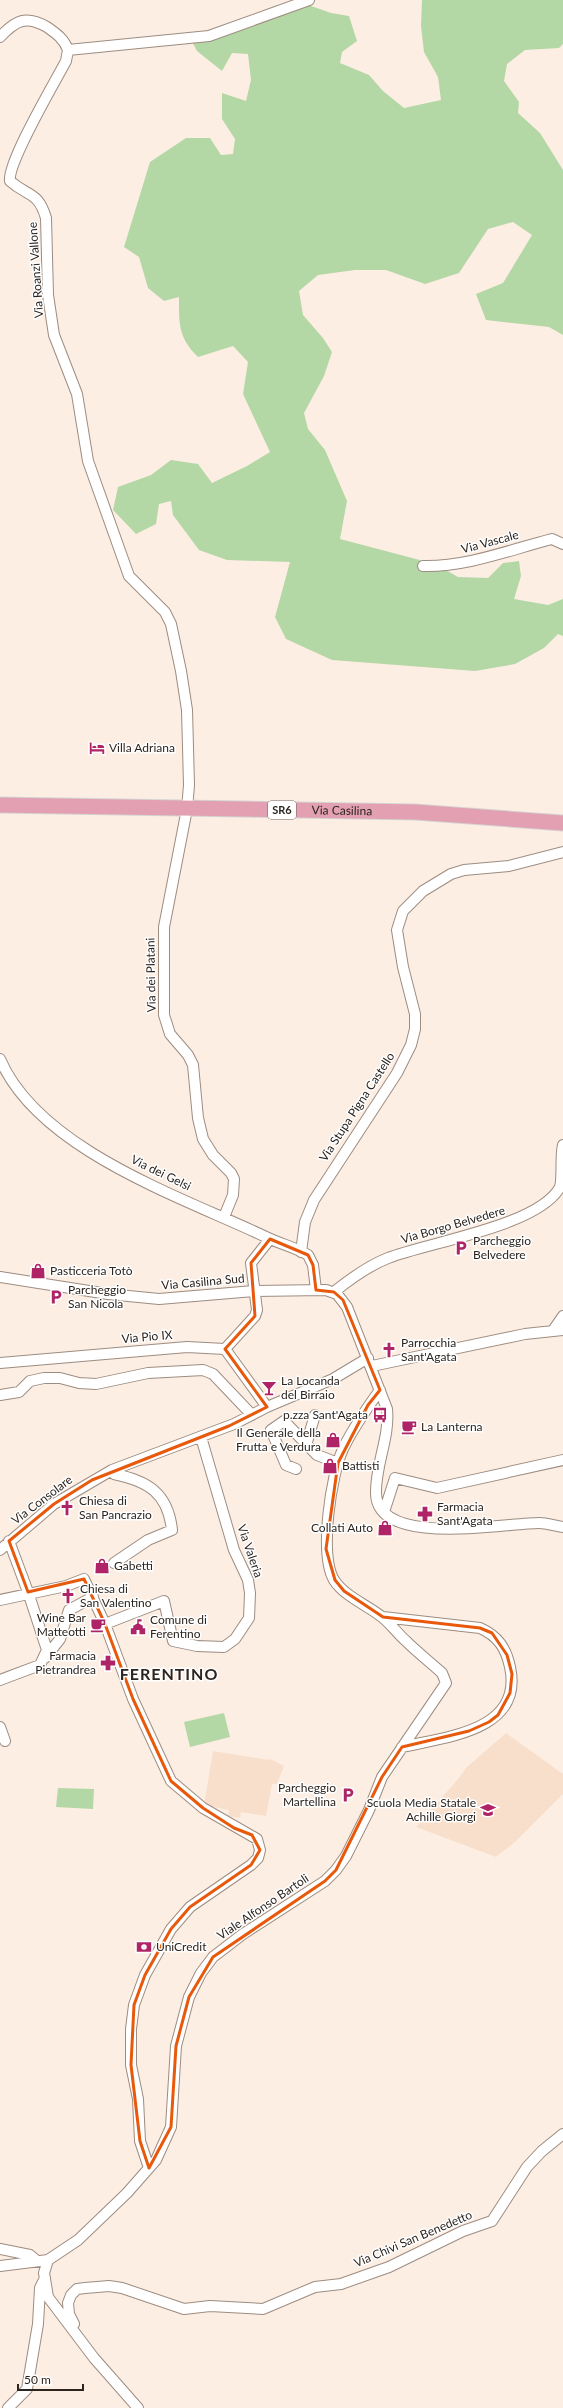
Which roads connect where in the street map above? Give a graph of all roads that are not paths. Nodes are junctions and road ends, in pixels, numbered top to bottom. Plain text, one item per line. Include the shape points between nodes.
1 (309, 0) edge
2 (0, 37) edge
3 (68, 50) junction
4 (563, 544) edge
5 (423, 566) dead end
6 (0, 805) edge
7 (187, 809) junction
8 (563, 823) edge
9 (563, 852) edge
10 (0, 1059) edge
11 (4, 1077) edge
12 (563, 1144) edge
13 (224, 1217) junction
14 (270, 1239) junction
15 (301, 1252) junction
16 (0, 1277) edge
17 (316, 1290) junction
18 (254, 1291) junction
19 (334, 1292) junction
20 (563, 1316) edge
21 (559, 1330) edge
22 (225, 1349) junction
23 (370, 1362) junction
24 (0, 1363) edge
25 (380, 1390) junction
26 (0, 1395) edge
27 (267, 1407) junction
28 (252, 1415) junction
29 (315, 1415) dead end
30 (201, 1437) junction
31 (306, 1445) junction
32 (563, 1460) edge
33 (338, 1463) junction
34 (296, 1469) dead end
35 (112, 1470) junction
36 (384, 1512) junction
37 (563, 1527) edge
38 (9, 1541) junction
39 (0, 1550) edge
40 (114, 1562) dead end
41 (28, 1592) junction
42 (93, 1597) junction
43 (0, 1600) edge
44 (383, 1618) junction
45 (105, 1624) junction
46 (40, 1665) junction
47 (0, 1680) edge
48 (0, 1727) edge
49 (5, 1741) dead end
50 (402, 1747) junction
51 (563, 2134) edge
52 (149, 2168) junction
53 (0, 2249) edge
54 (36, 2260) junction
55 (48, 2260) junction
56 (0, 2266) edge
57 (45, 2278) junction
58 (78, 2337) junction
59 (8, 2408) edge
60 (138, 2408) edge

1 - 3 street via 209,36
2 - 3 street via 19,22 36,21 58,34
3 - 7 street, Via Roanzi Vallone via 66,61 17,154 9,176 15,185 31,193 43,208 46,218 48,295 54,335 74,385 88,461 124,566 129,576 165,612 171,624 187,710 190,766
4 - 5 street, Via Vascale via 552,539 446,567
6 - 7 main road, Via Casilina / SR6
7 - 8 main road, Via Casilina / SR6 via 441,813
7 - 13 street, Via dei Platani via 164,927 164,1015 170,1034 186,1052 193,1065 198,1118 203,1139 234,1179 234,1195
9 - 15 street, Via Stupa Pigna Castello via 508,866 464,870 451,874 423,891 402,911 397,930 415,1014 411,1045 397,1073 314,1200 305,1222
10 - 11 street, Via dei Gelsi
11 - 13 street, Via dei Gelsi via 39,1112 88,1151 178,1197
12 - 19 street, Via Borgo Belvedere via 560,1187 549,1199 526,1214 505,1224 389,1258 359,1273
13 - 14 street, Via dei Gelsi
14 - 15 street, Via dei Gelsi
14 - 18 street via 251,1263
15 - 17 street, Via dei Gelsi via 312,1261
16 - 18 street, Via Casilina Sud via 108,1294 152,1298
17 - 18 street, Via Casilina Sud
17 - 19 street, Via Casilina Sud
18 - 22 street via 257,1310 255,1316
19 - 23 street via 346,1303
20 - 21 street
21 - 23 street
22 - 24 street, Via Pio IX via 187,1347
22 - 27 street
23 - 25 street
23 - 27 street, Via Consolare
25 - 33 street, Viale Alfonso Bartoli via 368,1405
25 - 36 street via 388,1422 380,1456 376,1494 379,1506
26 - 28 street via 19,1392 30,1381 44,1378 60,1378 91,1384 148,1373 203,1370 215,1376
27 - 28 street, Via Consolare
28 - 30 street, Via Consolare
29 - 31 street
30 - 35 street, Via Consolare
30 - 45 street, Via Valeria via 234,1550 248,1580 249,1618 235,1639 224,1647 180,1644 174,1641 164,1601
31 - 33 street via 317,1455
31 - 34 street via 284,1422 271,1430 286,1465
32 - 36 street via 437,1488 395,1478
33 - 44 street, Viale Alfonso Bartoli via 326,1549 328,1566 334,1580 344,1591
35 - 38 street, Via Consolare via 54,1504 26,1530
35 - 40 street via 114,1474 143,1482 153,1489 168,1513 172,1530 148,1540
36 - 37 street via 399,1523 416,1527 451,1528 540,1523
38 - 39 street
38 - 41 street, Via Consolare
41 - 42 street via 66,1586 84,1579
41 - 43 street
41 - 46 street, Via Consolare via 47,1650
42 - 45 street
42 - 46 street via 69,1610 60,1639
44 - 50 street, Viale Alfonso Bartoli via 442,1673 446,1683
44 - 50 street, Viale Alfonso Bartoli via 480,1628 492,1633 507,1655 512,1674 510,1693 504,1706 489,1722 469,1731
45 - 52 street via 133,1699 170,1781 203,1808 234,1828 252,1835 259,1844 258,1858 237,1876 190,1907 171,1929 145,1976 134,2005 131,2065 138,2099 140,2141
46 - 47 street
48 - 49 street
50 - 52 street, Viale Alfonso Bartoli via 382,1777 356,1836 336,1870 325,1881 243,1934 213,1957 201,1973 189,1997 176,2046 171,2127 156,2160
51 - 58 street, Via Chivi San Benedetto via 542,2150 527,2167 492,2221 463,2231 389,2266 341,2284 315,2287 264,2309 210,2306 184,2309 122,2288 109,2286 77,2289 71,2295 68,2304 69,2314 79,2331
52 - 55 street, Viale Alfonso Bartoli via 127,2194 78,2240
53 - 54 street via 30,2255
54 - 55 street
54 - 56 street
55 - 57 street
57 - 58 street via 48,2297
57 - 59 street via 40,2288 38,2324 27,2389
58 - 60 street

